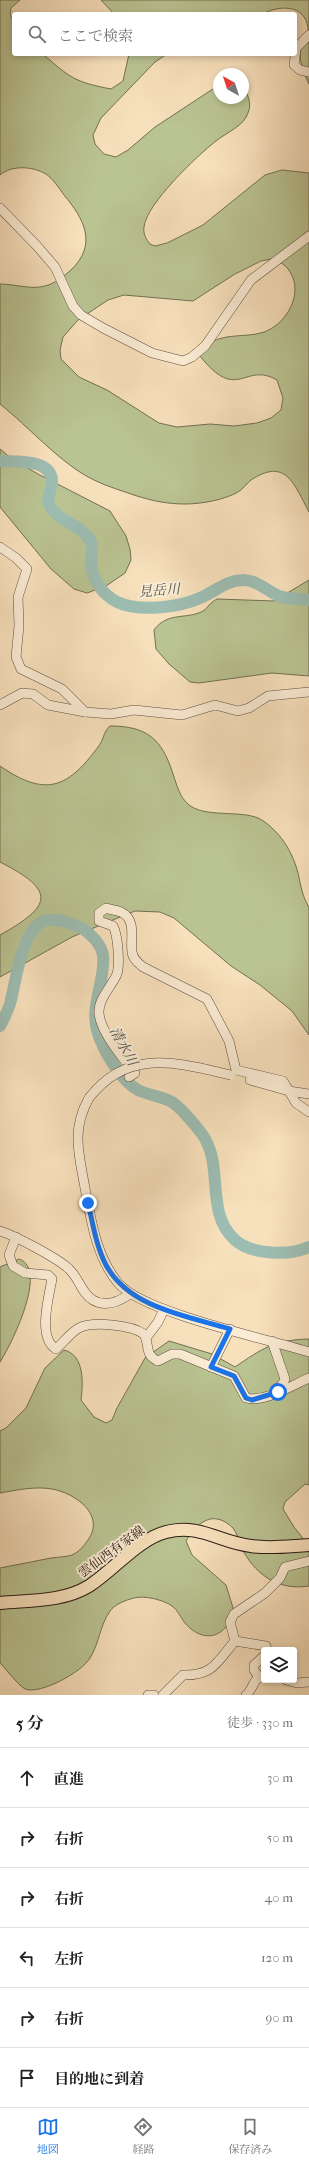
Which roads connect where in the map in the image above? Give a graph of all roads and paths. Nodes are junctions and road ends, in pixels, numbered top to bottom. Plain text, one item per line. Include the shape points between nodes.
1 (309, 35) edge
2 (297, 47) edge
3 (295, 56) edge
4 (309, 72) edge
5 (0, 208) edge
6 (309, 236) edge
7 (0, 547) edge
8 (309, 692) edge
9 (0, 705) edge
10 (84, 712) junction
11 (129, 1077) dead end
12 (289, 1091) junction
13 (309, 1094) edge
14 (309, 1112) edge
15 (0, 1231) edge
16 (16, 1237) junction
17 (130, 1294) junction
18 (164, 1309) junction
19 (230, 1329) junction
20 (146, 1338) junction
21 (272, 1341) junction
22 (309, 1352) edge
23 (211, 1367) junction
24 (309, 1378) edge
25 (260, 1397) junction
26 (309, 1545) edge
27 (309, 1561) edge
28 (0, 1603) edge
29 (235, 1641) junction
30 (266, 1647) edge
31 (261, 1659) edge
32 (261, 1677) edge
33 (309, 1682) edge
34 (297, 1683) edge
35 (148, 1695) edge
36 (154, 1695) edge
37 (163, 1695) edge
38 (246, 1695) edge

1 - 2 street
3 - 4 street via 294,65
5 - 6 street via 54,267 73,306 81,315 152,352 182,361 192,357 205,346 251,280
7 - 10 street via 27,569 18,597 16,657 21,669 62,689
8 - 10 street via 268,696 249,708 238,711 215,706 182,715 134,710 112,714
9 - 10 street via 22,694 33,694 48,705
11 - 12 street via 135,1073 120,1056 99,1013 103,998 117,973 117,934 113,926 99,921 99,913 106,908 122,913 128,918 132,926 132,952 135,960 143,967 207,1000 229,1041 236,1070 283,1081
12 - 13 street
12 - 14 street via 296,1103
12 - 17 street, bridge via 231,1075 162,1061 145,1063 116,1073 96,1088 82,1110 77,1137 99,1250 120,1285
15 - 16 street
16 - 17 street via 68,1268 93,1300 101,1304 112,1303
16 - 20 street via 9,1255 13,1266 25,1272 48,1275 52,1279 47,1299 46,1326 49,1343 53,1347 56,1349 78,1328 87,1325 124,1326 139,1330
17 - 18 street
18 - 19 street
18 - 20 street via 156,1326
19 - 21 street
19 - 23 street
20 - 23 street via 147,1349 152,1358 158,1361 172,1354 180,1354
21 - 22 street
21 - 25 street via 285,1379 280,1387
23 - 25 street via 234,1376 246,1398 252,1400
24 - 25 street via 268,1397
26 - 28 main road, 雲仙西有家線 via 251,1546 188,1529 165,1532 147,1540 89,1586 75,1593 57,1598
27 - 29 street via 285,1568 280,1578 265,1593 234,1614 230,1622
29 - 30 street
29 - 37 street via 209,1672 183,1675
31 - 32 street via 254,1665 254,1670
32 - 38 street via 253,1682
33 - 34 street
35 - 36 street

